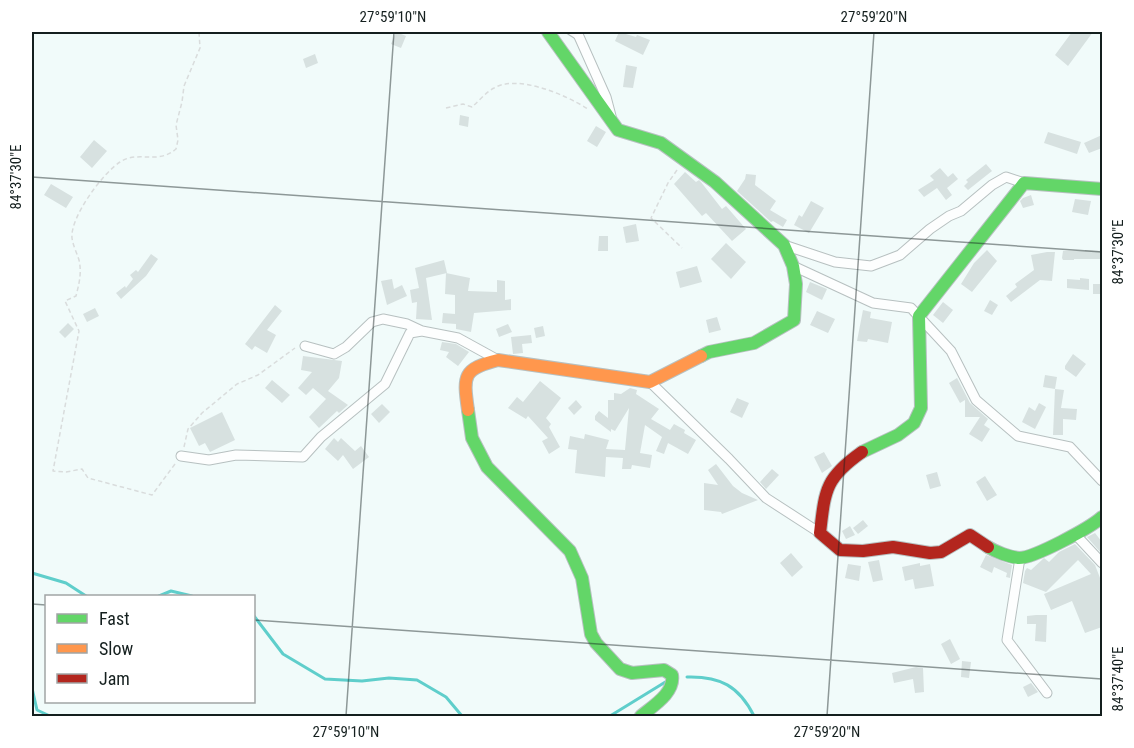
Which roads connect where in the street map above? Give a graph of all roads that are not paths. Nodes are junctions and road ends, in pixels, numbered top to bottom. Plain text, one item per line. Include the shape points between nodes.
1 (548, 32) edge
2 (570, 32) edge
3 (579, 35) edge
4 (613, 123) junction
5 (1024, 183) junction
6 (1102, 189) edge
7 (784, 245) junction
8 (793, 266) junction
9 (919, 316) junction
10 (422, 331) junction
11 (305, 346) road end
12 (498, 360) junction
13 (650, 382) junction
14 (181, 456) road end
15 (1102, 481) edge
16 (1102, 517) edge
17 (820, 533) junction
18 (1075, 534) junction
19 (1020, 558) junction
20 (1102, 563) edge
21 (1047, 693) dead end
22 (641, 717) edge

1 - 4 street
2 - 3 lane
3 - 4 street
4 - 7 street via 618,130 662,143 714,182
5 - 6 street
5 - 7 street via 1005,177 900,255 871,266 836,262
5 - 9 street
7 - 8 street
8 - 9 street via 873,303 911,308
8 - 13 street via 794,320 754,343 709,352
9 - 15 street via 951,351 976,400 1018,436 1070,447
9 - 17 street via 921,408 914,423 861,453 834,475 825,494
10 - 11 street via 383,319 372,322 334,354
10 - 12 street via 458,338
10 - 14 street via 410,333 385,384 303,457 236,454 209,460
12 - 13 street
12 - 22 street via 475,366 468,375 465,391 472,438 487,467 570,551 582,578 596,643 620,669 632,673 664,670 672,675 669,690
13 - 17 street via 765,498
16 - 18 street
17 - 19 street via 840,550 893,547 930,553 940,552 970,535 995,551
18 - 19 street
18 - 20 street
19 - 21 street via 1006,640

